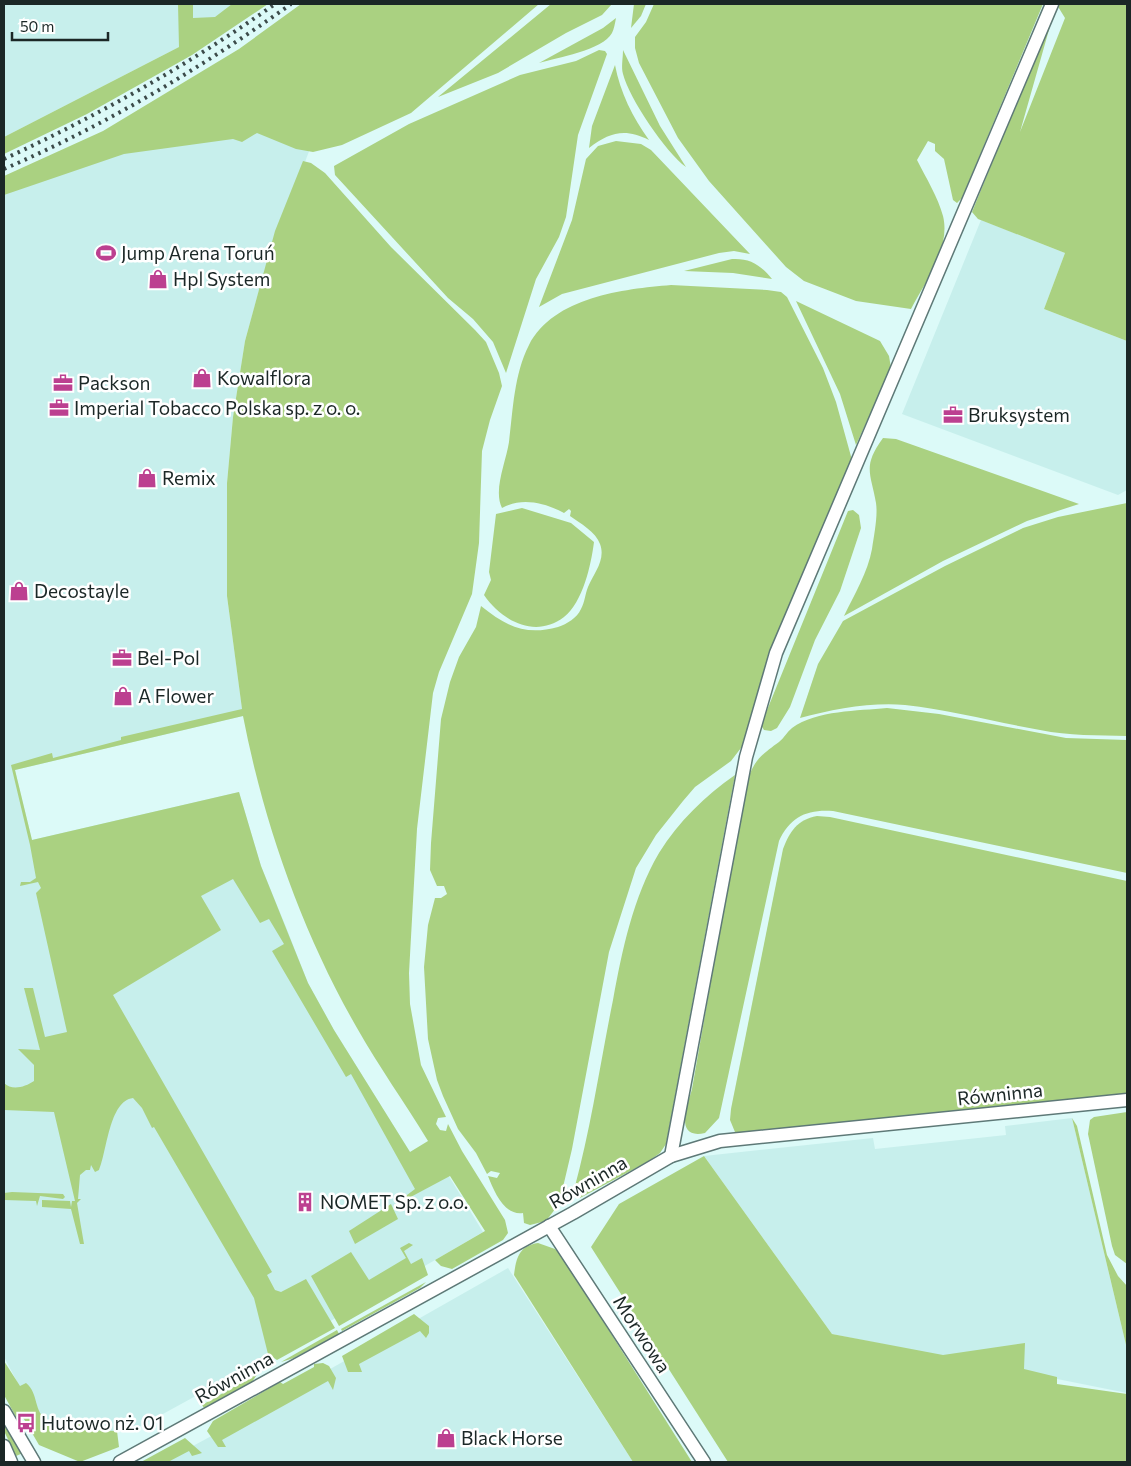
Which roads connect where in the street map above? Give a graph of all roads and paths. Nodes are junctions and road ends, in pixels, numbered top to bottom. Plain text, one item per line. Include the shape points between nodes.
1 (1052, 4) edge
2 (1127, 1100) edge
3 (671, 1156) junction
4 (549, 1226) junction
5 (4, 1411) edge
6 (4, 1446) edge
7 (11, 1462) edge
8 (34, 1462) edge
9 (120, 1462) edge
10 (704, 1462) edge

1 - 3 street via 776,653 746,757
2 - 3 street, Równinna via 720,1141
3 - 4 street, Równinna
4 - 9 street, Równinna
4 - 10 street, Morwowa
5 - 8 street
6 - 7 street

